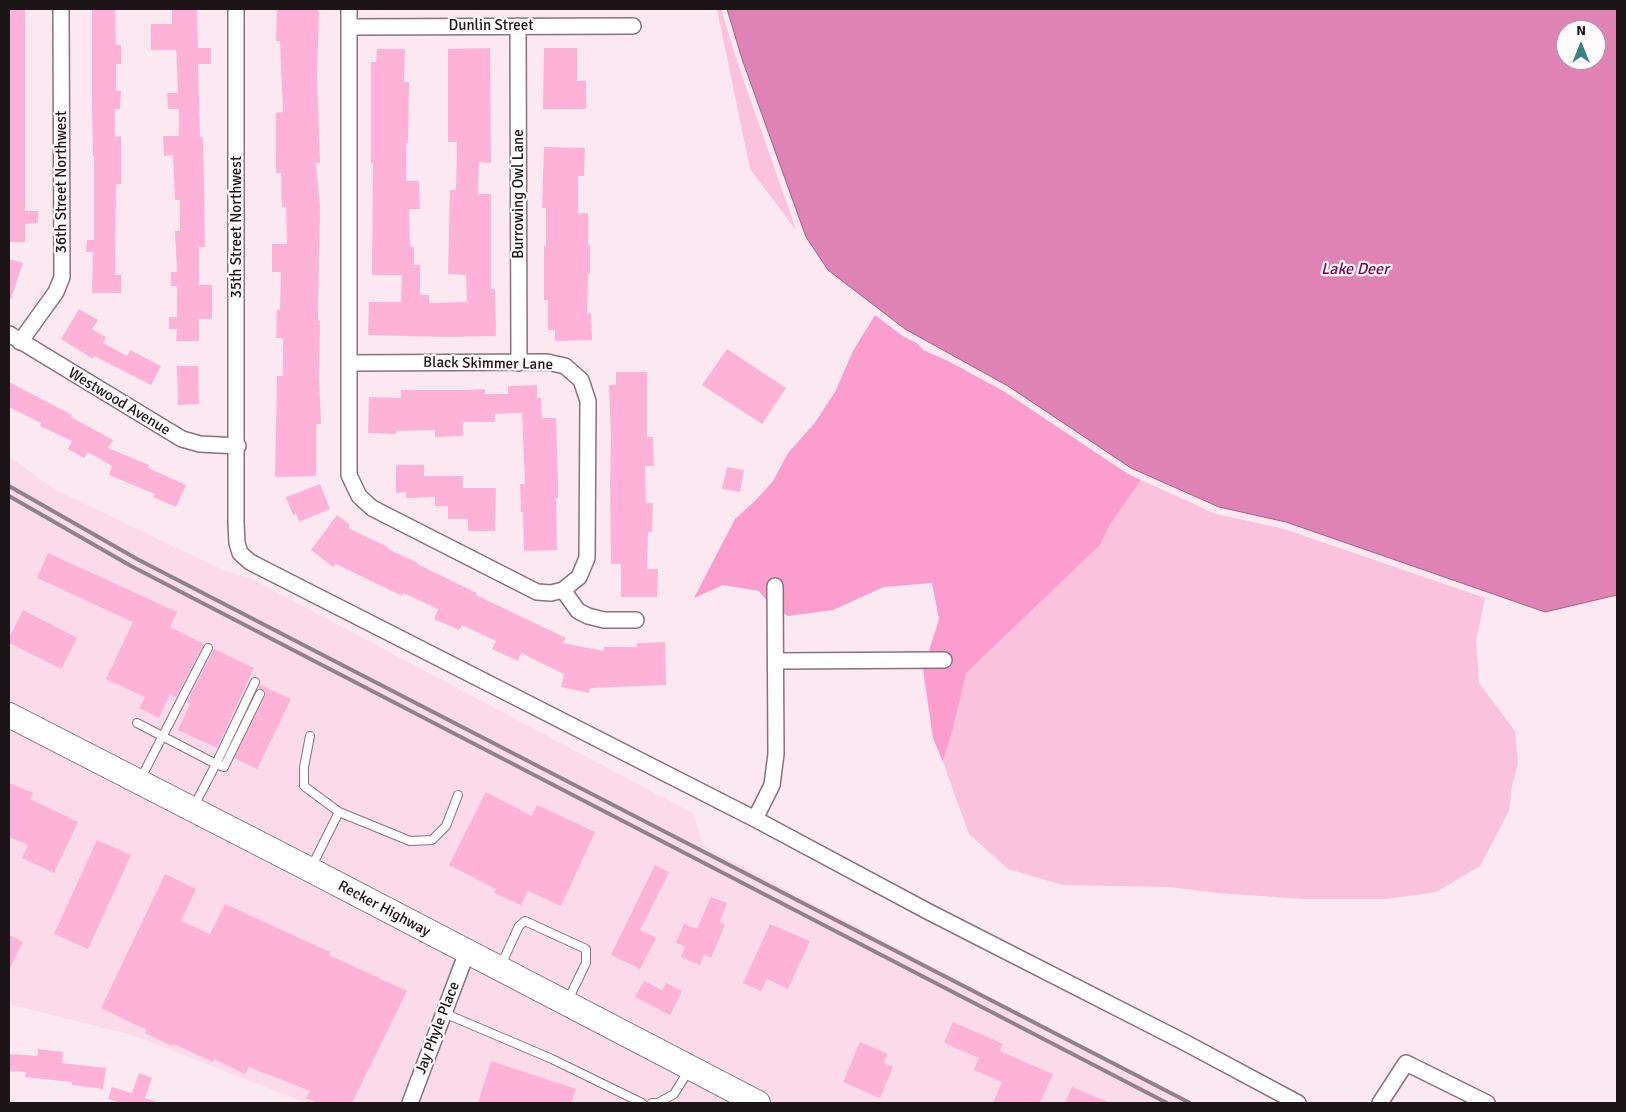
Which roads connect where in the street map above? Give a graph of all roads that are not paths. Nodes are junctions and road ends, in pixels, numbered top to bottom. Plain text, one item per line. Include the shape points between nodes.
1 (61, 9) edge
2 (236, 9) edge
3 (349, 9) edge
4 (518, 26) junction
5 (633, 26) dead end
6 (349, 27) junction
7 (14, 338) edge
8 (349, 363) junction
9 (520, 363) junction
10 (238, 446) junction
11 (775, 586) dead end
12 (563, 590) junction
13 (636, 620) dead end
14 (208, 648) dead end
15 (944, 660) dead end
16 (776, 661) junction
17 (255, 682) dead end
18 (260, 694) dead end
19 (9, 715) edge
20 (137, 723) dead end
21 (162, 736) junction
22 (310, 736) dead end
23 (216, 764) junction
24 (139, 782) junction
25 (458, 795) dead end
26 (192, 810) junction
27 (339, 812) junction
28 (755, 819) junction
29 (310, 870) junction
30 (467, 952) junction
31 (499, 969) junction
32 (566, 1004) junction
33 (444, 1013) junction
34 (691, 1068) junction
35 (410, 1103) edge
36 (642, 1103) edge
37 (652, 1103) edge
38 (758, 1103) edge
39 (1298, 1103) edge
40 (1380, 1103) edge
41 (1486, 1103) edge

1 - 7 street, 36th Street Northwest via 62,277 56,292
2 - 10 street, 35th Street Northwest
3 - 6 street
4 - 5 street, Dunlin Street
4 - 6 street, Dunlin Street
4 - 9 street, Burrowing Owl Lane
6 - 8 street
7 - 10 street, Westwood Avenue via 182,440
8 - 9 street, Black Skimmer Lane
8 - 12 street via 349,475 359,496 372,508 537,592
9 - 12 street, Black Skimmer Lane via 547,362 566,366 581,380 588,401 587,558 579,577
10 - 28 street, 35th Street Northwest via 237,543 240,553 250,562
11 - 16 street
12 - 13 street via 578,611 588,616 604,620
14 - 21 lane
15 - 16 street
16 - 28 street via 776,754 772,785
17 - 23 lane
18 - 23 lane via 224,767
19 - 24 main road, Recker Highway
20 - 21 lane
21 - 23 lane
21 - 24 lane
22 - 27 lane via 304,786
23 - 26 lane
24 - 26 main road, Recker Highway
25 - 27 lane via 446,826 432,840 410,841
26 - 29 main road, Recker Highway
27 - 29 lane
28 - 39 street, 35th Street Northwest
29 - 30 main road, Recker Highway
30 - 31 main road, Recker Highway
30 - 33 street, Jay Phyle Place
31 - 32 main road, Recker Highway
31 - 32 lane via 519,926 525,921 586,949 586,963
32 - 34 main road, Recker Highway
33 - 35 street, Jay Phyle Place
33 - 36 lane via 552,1059
34 - 37 lane via 674,1094
34 - 38 main road, Recker Highway
40 - 41 street via 1406,1063

